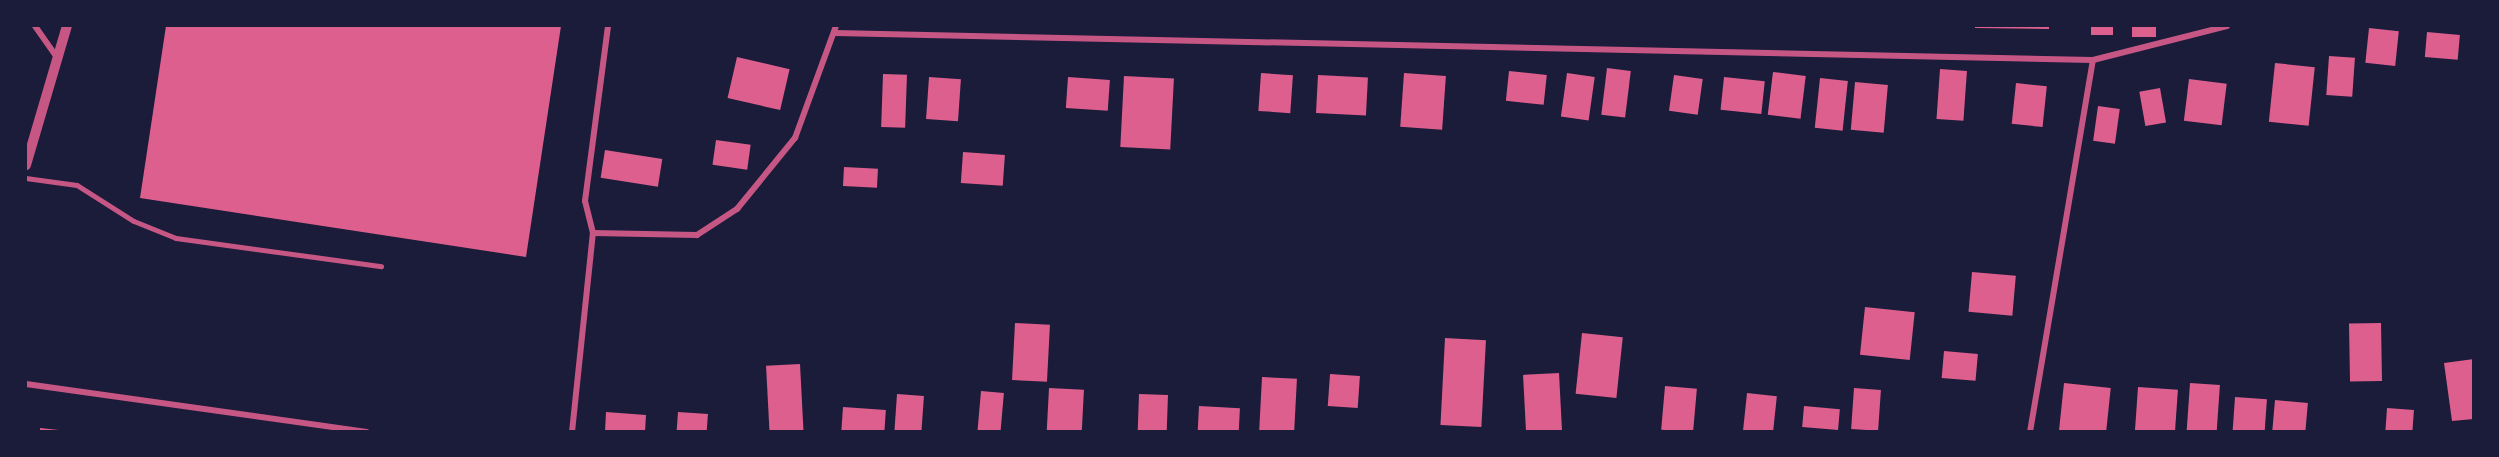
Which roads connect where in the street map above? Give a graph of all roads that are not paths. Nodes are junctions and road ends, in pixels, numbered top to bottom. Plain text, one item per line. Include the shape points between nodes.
1 (35, 26) edge
2 (67, 26) edge
3 (608, 26) edge
4 (836, 26) edge
5 (2227, 26) edge
6 (835, 33) junction
7 (2093, 60) junction
8 (60, 61) junction
9 (26, 165) edge
10 (26, 178) edge
11 (593, 233) junction
12 (381, 266) dead end
13 (26, 384) edge
14 (327, 428) edge
15 (367, 432) edge
16 (572, 432) edge
17 (2030, 432) edge

1 - 8 street
2 - 8 street
3 - 11 street via 585,201
4 - 6 street
5 - 7 street
6 - 7 street
6 - 11 street via 795,138 737,209 697,235
7 - 17 street
8 - 9 street
10 - 12 lane via 78,185 135,221 176,238
11 - 16 street
13 - 14 street
14 - 15 street

